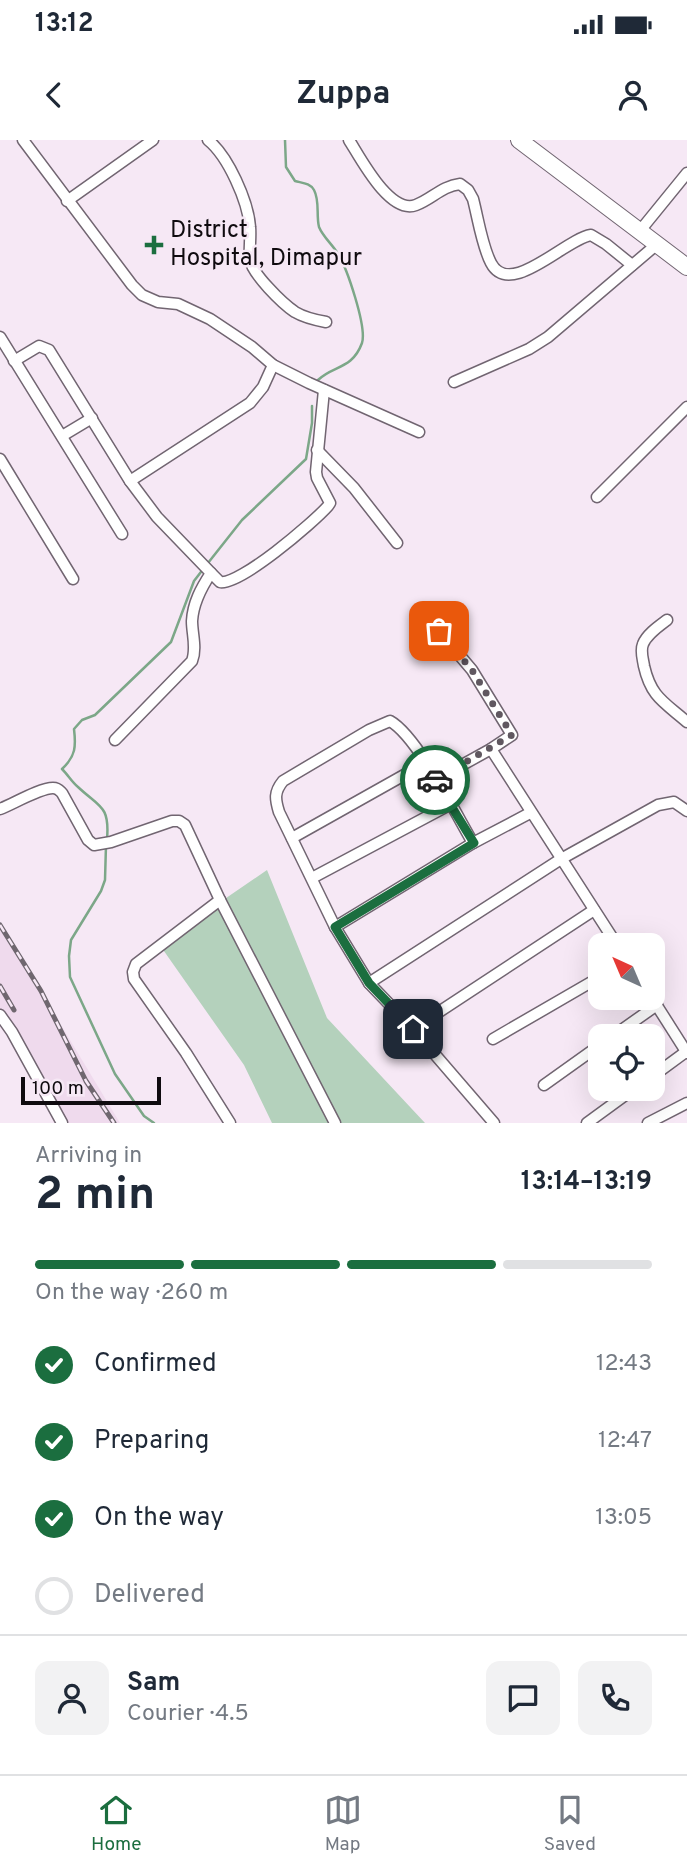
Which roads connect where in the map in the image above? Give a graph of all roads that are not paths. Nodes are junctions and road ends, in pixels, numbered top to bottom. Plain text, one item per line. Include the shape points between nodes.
1 (23, 140) edge
2 (153, 140) edge
3 (208, 140) edge
4 (349, 140) edge
5 (519, 140) edge
6 (687, 173) edge
7 (67, 201) junction
8 (639, 232) junction
9 (656, 245) junction
10 (632, 265) junction
11 (687, 267) edge
12 (326, 322) dead end
13 (0, 337) edge
14 (15, 361) junction
15 (274, 365) junction
16 (454, 382) dead end
17 (324, 390) junction
18 (687, 407) edge
19 (92, 418) junction
20 (419, 432) dead end
21 (62, 436) junction
22 (317, 450) junction
23 (0, 459) edge
24 (130, 481) junction
25 (597, 497) dead end
26 (122, 534) dead end
27 (397, 543) dead end
28 (209, 572) junction
29 (73, 579) dead end
30 (422, 611) dead end
31 (667, 620) dead end
32 (687, 722) edge
33 (115, 740) dead end
34 (491, 749) junction
35 (406, 774) dead end
36 (435, 780) junction
37 (450, 804) junction
38 (0, 809) edge
39 (687, 811) edge
40 (530, 813) junction
41 (292, 838) junction
42 (474, 843) junction
43 (561, 859) junction
44 (312, 878) junction
45 (220, 900) junction
46 (594, 910) junction
47 (335, 927) junction
48 (609, 933) edge
49 (369, 983) junction
50 (588, 984) edge
51 (643, 1010) edge
52 (660, 1010) edge
53 (0, 1015) edge
54 (627, 1024) edge
55 (413, 1029) junction
56 (493, 1039) dead end
57 (687, 1052) edge
58 (588, 1054) edge
59 (665, 1068) edge
60 (544, 1085) dead end
61 (617, 1101) edge
62 (687, 1103) edge
63 (62, 1123) edge
64 (230, 1123) edge
65 (335, 1123) edge
66 (494, 1123) edge
67 (587, 1123) edge
68 (648, 1123) edge

1 - 7 street
2 - 7 street
3 - 12 street via 229,166 239,189 250,223 253,269 297,313
4 - 10 street via 396,203 417,205 450,185 460,184 468,190 490,262 498,272 509,276 524,272 574,240 591,235
5 - 8 main road
6 - 8 street
7 - 15 street via 142,295 191,309
8 - 9 main road
9 - 10 street
9 - 11 main road
10 - 16 street via 529,349
13 - 14 street
14 - 19 street via 34,348 49,350
14 - 21 street
15 - 17 street
15 - 24 street via 250,403
17 - 20 street
17 - 22 street
18 - 25 street
19 - 21 street
19 - 24 street
21 - 26 street
22 - 27 street
22 - 28 street via 317,478 328,506 274,554 232,581 220,582
23 - 29 street
24 - 28 street
28 - 33 street via 194,607 192,661
30 - 34 street via 472,670 512,735
31 - 32 street via 643,645 648,685
34 - 36 street
34 - 40 street
35 - 41 street
36 - 37 street
36 - 41 street via 405,733 390,721 380,724 277,788 275,798
37 - 42 street
37 - 44 street
38 - 45 street via 44,790 58,789 93,845 179,821
39 - 43 street via 674,802 658,805
40 - 42 street
40 - 43 street
41 - 44 street
42 - 47 street
43 - 46 street
43 - 49 street
44 - 47 street
45 - 64 street via 136,964 133,972
45 - 65 street
46 - 48 street
46 - 55 street
47 - 49 street
49 - 55 street
50 - 56 street
51 - 54 street
52 - 57 street
53 - 63 street
55 - 66 street
57 - 59 street
58 - 60 street
61 - 67 street
62 - 68 street

